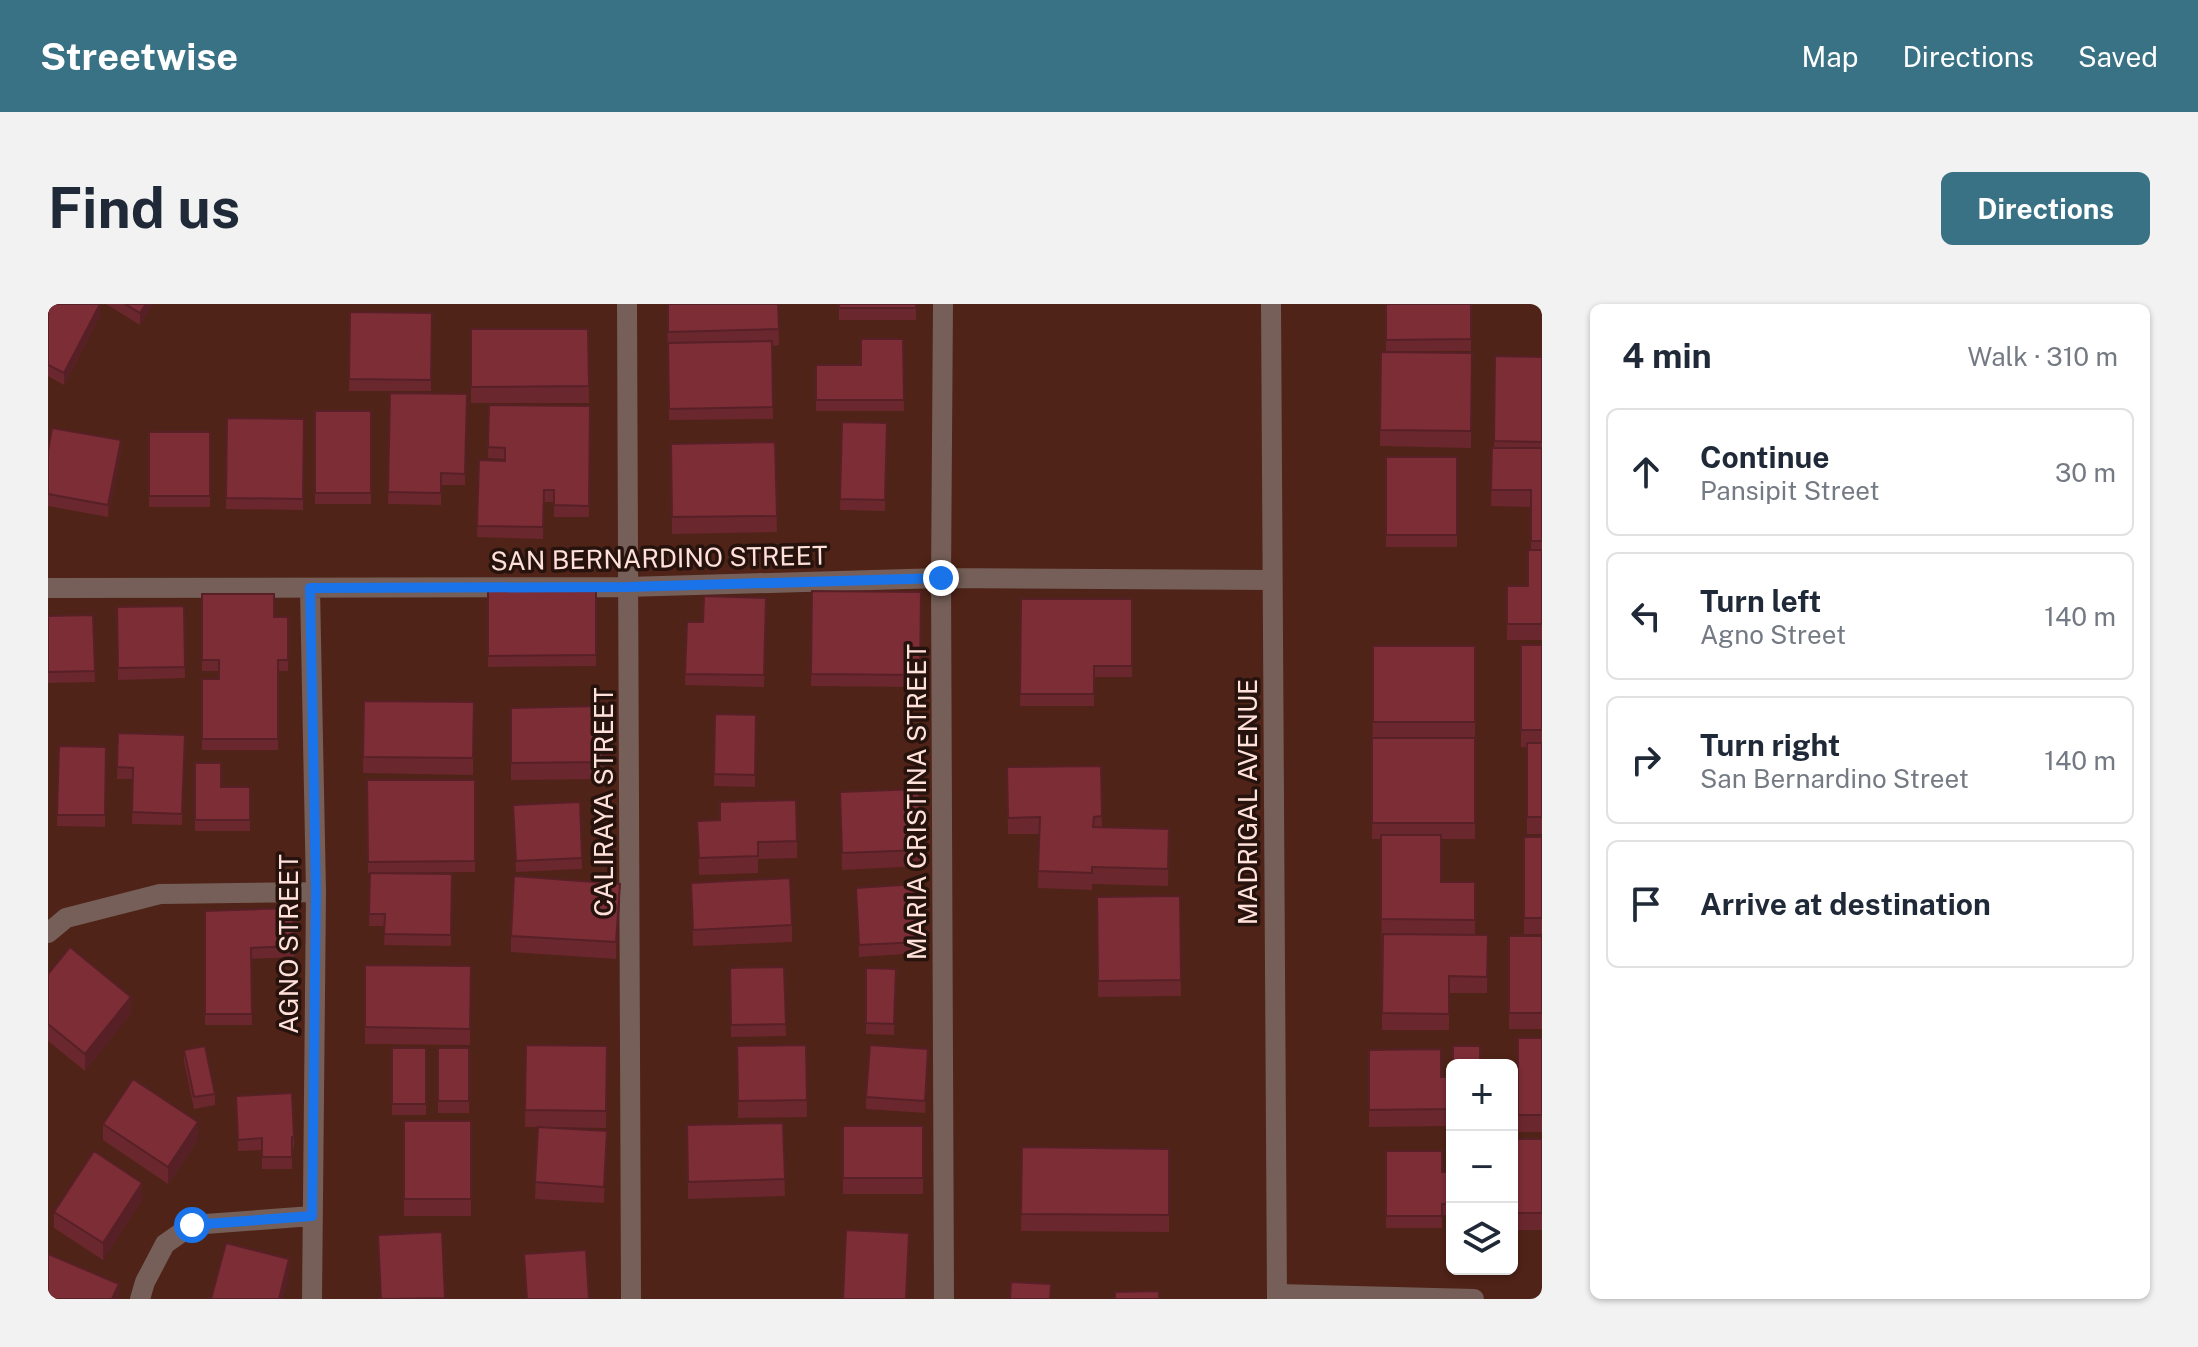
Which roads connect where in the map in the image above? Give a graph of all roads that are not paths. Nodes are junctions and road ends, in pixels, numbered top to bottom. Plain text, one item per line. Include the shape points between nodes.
1 (627, 304) edge
2 (943, 304) edge
3 (1271, 304) edge
4 (941, 578) junction
5 (1271, 580) junction
6 (627, 587) junction
7 (48, 588) edge
8 (310, 588) junction
9 (316, 892) junction
10 (48, 933) edge
11 (312, 1216) junction
12 (1277, 1296) edge
13 (140, 1299) edge
14 (312, 1299) edge
15 (631, 1299) edge
16 (944, 1299) edge
17 (1474, 1299) edge

1 - 6 street, CALIRAYA STREET
2 - 4 street, MARIA CRISTINA STREET
3 - 5 street, MADRIGAL AVENUE
4 - 5 street, SAN BERNARDINO STREET
4 - 6 street, SAN BERNARDINO STREET
4 - 16 street, MARIA CRISTINA STREET
5 - 12 street, MADRIGAL AVENUE
6 - 8 street, SAN BERNARDINO STREET
6 - 15 street, CALIRAYA STREET
7 - 8 street, SAN BERNARDINO STREET
8 - 9 street, AGNO STREET
9 - 10 street via 160,894 66,918
9 - 11 street, AGNO STREET
11 - 13 street via 192,1225 165,1244
11 - 14 street, AGNO STREET
12 - 17 street

